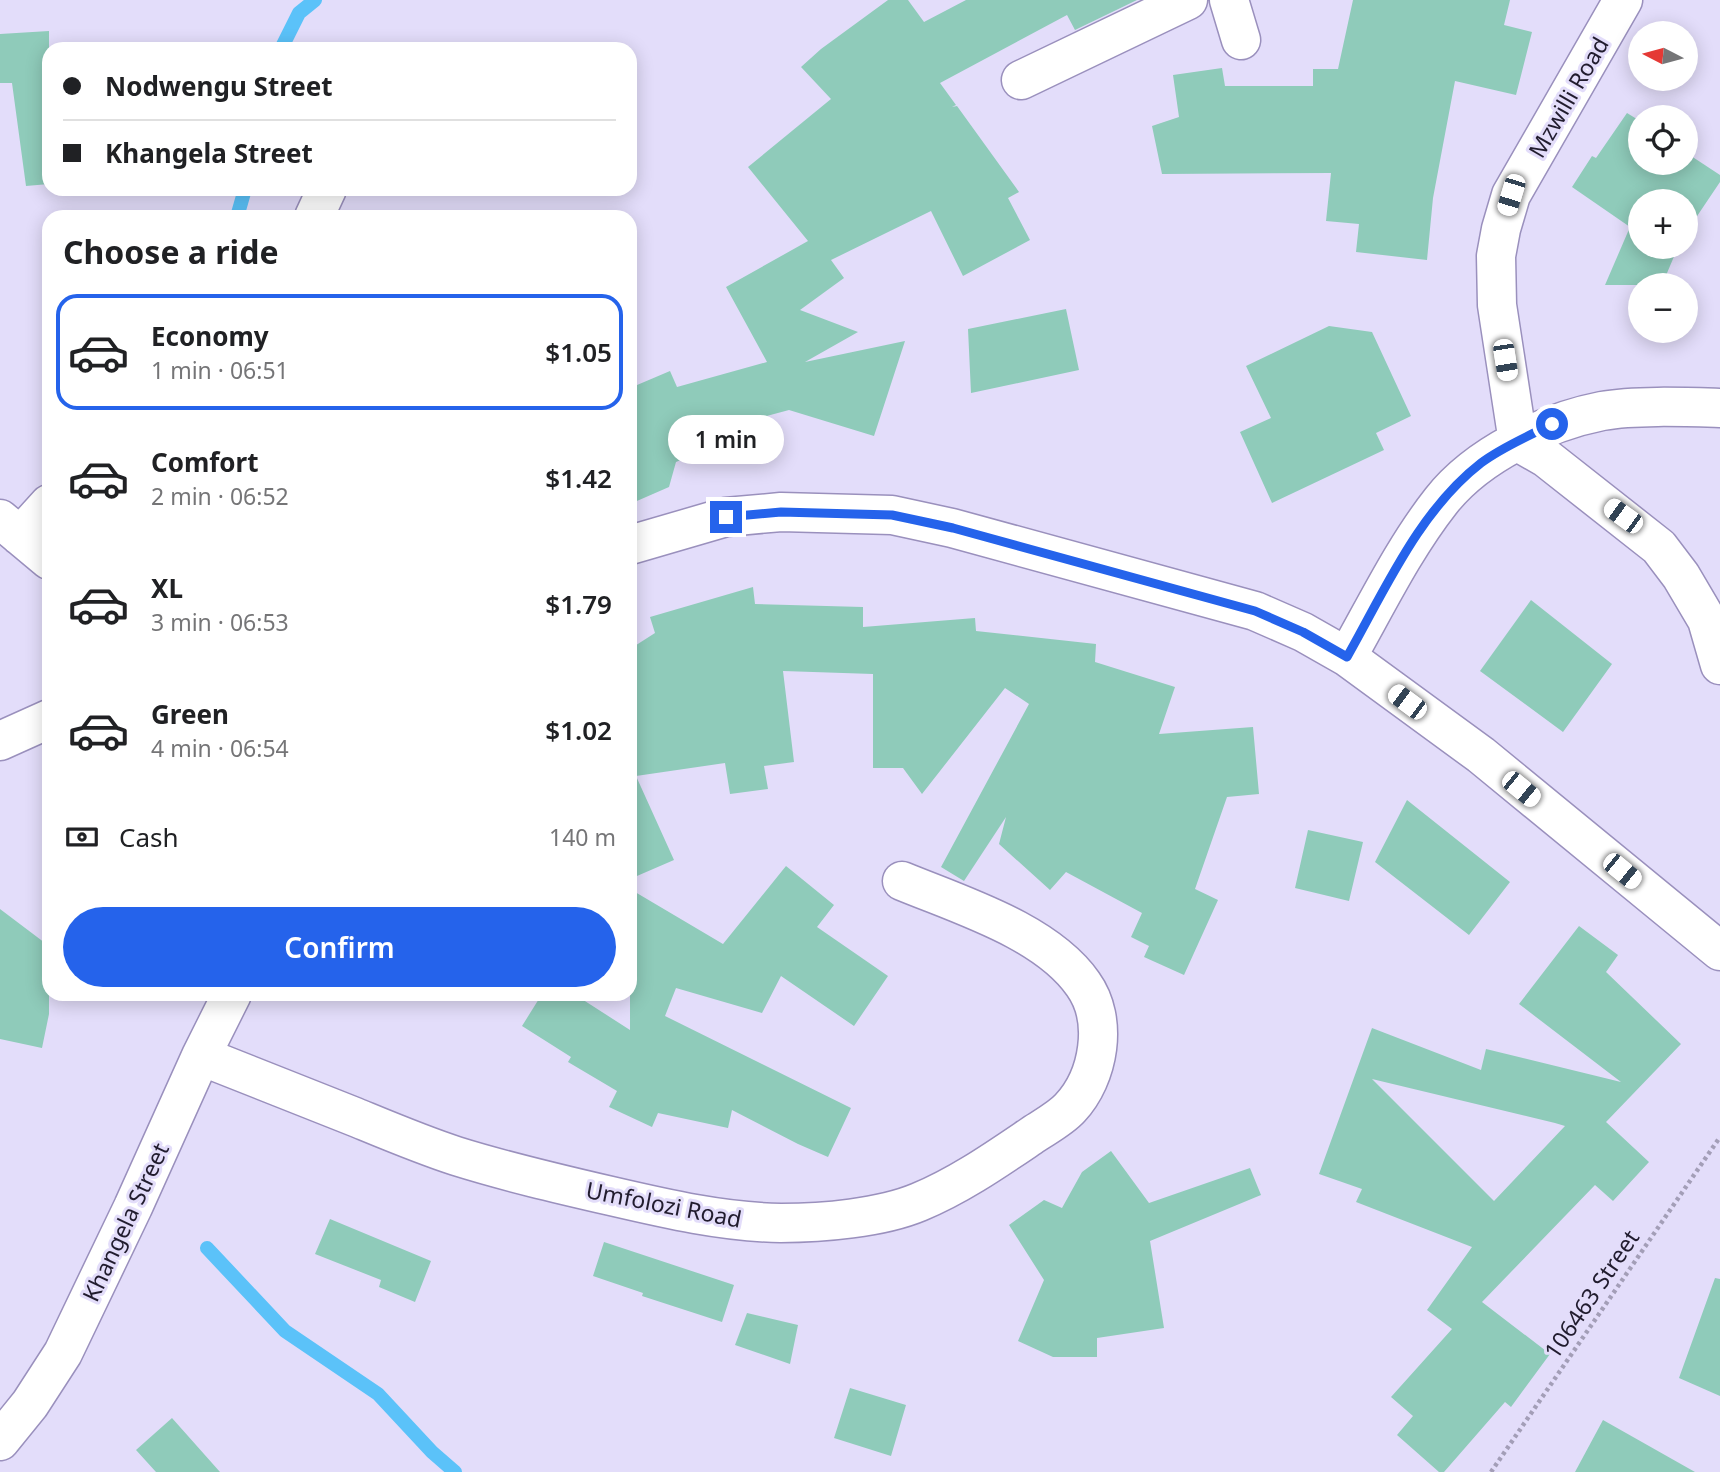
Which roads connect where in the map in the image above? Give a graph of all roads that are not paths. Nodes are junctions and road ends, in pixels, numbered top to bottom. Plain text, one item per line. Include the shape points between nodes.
1 (1188, 0) edge
2 (1229, 0) edge
3 (1623, 0) edge
4 (1241, 40) dead end
5 (1021, 80) dead end
6 (1720, 408) edge
7 (1518, 442) junction
8 (42, 508) edge
9 (10, 527) edge
10 (637, 543) edge
11 (42, 554) edge
12 (1347, 657) junction
13 (1720, 665) edge
14 (42, 722) edge
15 (0, 741) edge
16 (902, 881) dead end
17 (1720, 951) edge
18 (228, 1001) edge
19 (201, 1056) junction
20 (0, 1441) edge

1 - 5 street
2 - 4 street
3 - 7 street, Mzwilli Road via 1511,195 1501,229 1496,256 1497,306
6 - 7 street via 1605,410 1552,424
7 - 12 street via 1483,462 1442,499 1403,557
7 - 13 street via 1546,458 1659,547 1707,620
8 - 9 street
9 - 11 street
10 - 12 street via 726,517 781,512 892,515 1255,611
12 - 17 street via 1481,755
14 - 15 street
16 - 19 street, Umfolozi Road via 1014,928 1064,961 1084,985 1094,1007 1098,1042 1093,1072 1068,1111 982,1169 917,1203 877,1213 782,1223 681,1212 454,1155
18 - 19 street, Khangela Street
19 - 20 street, Khangela Street via 63,1353

